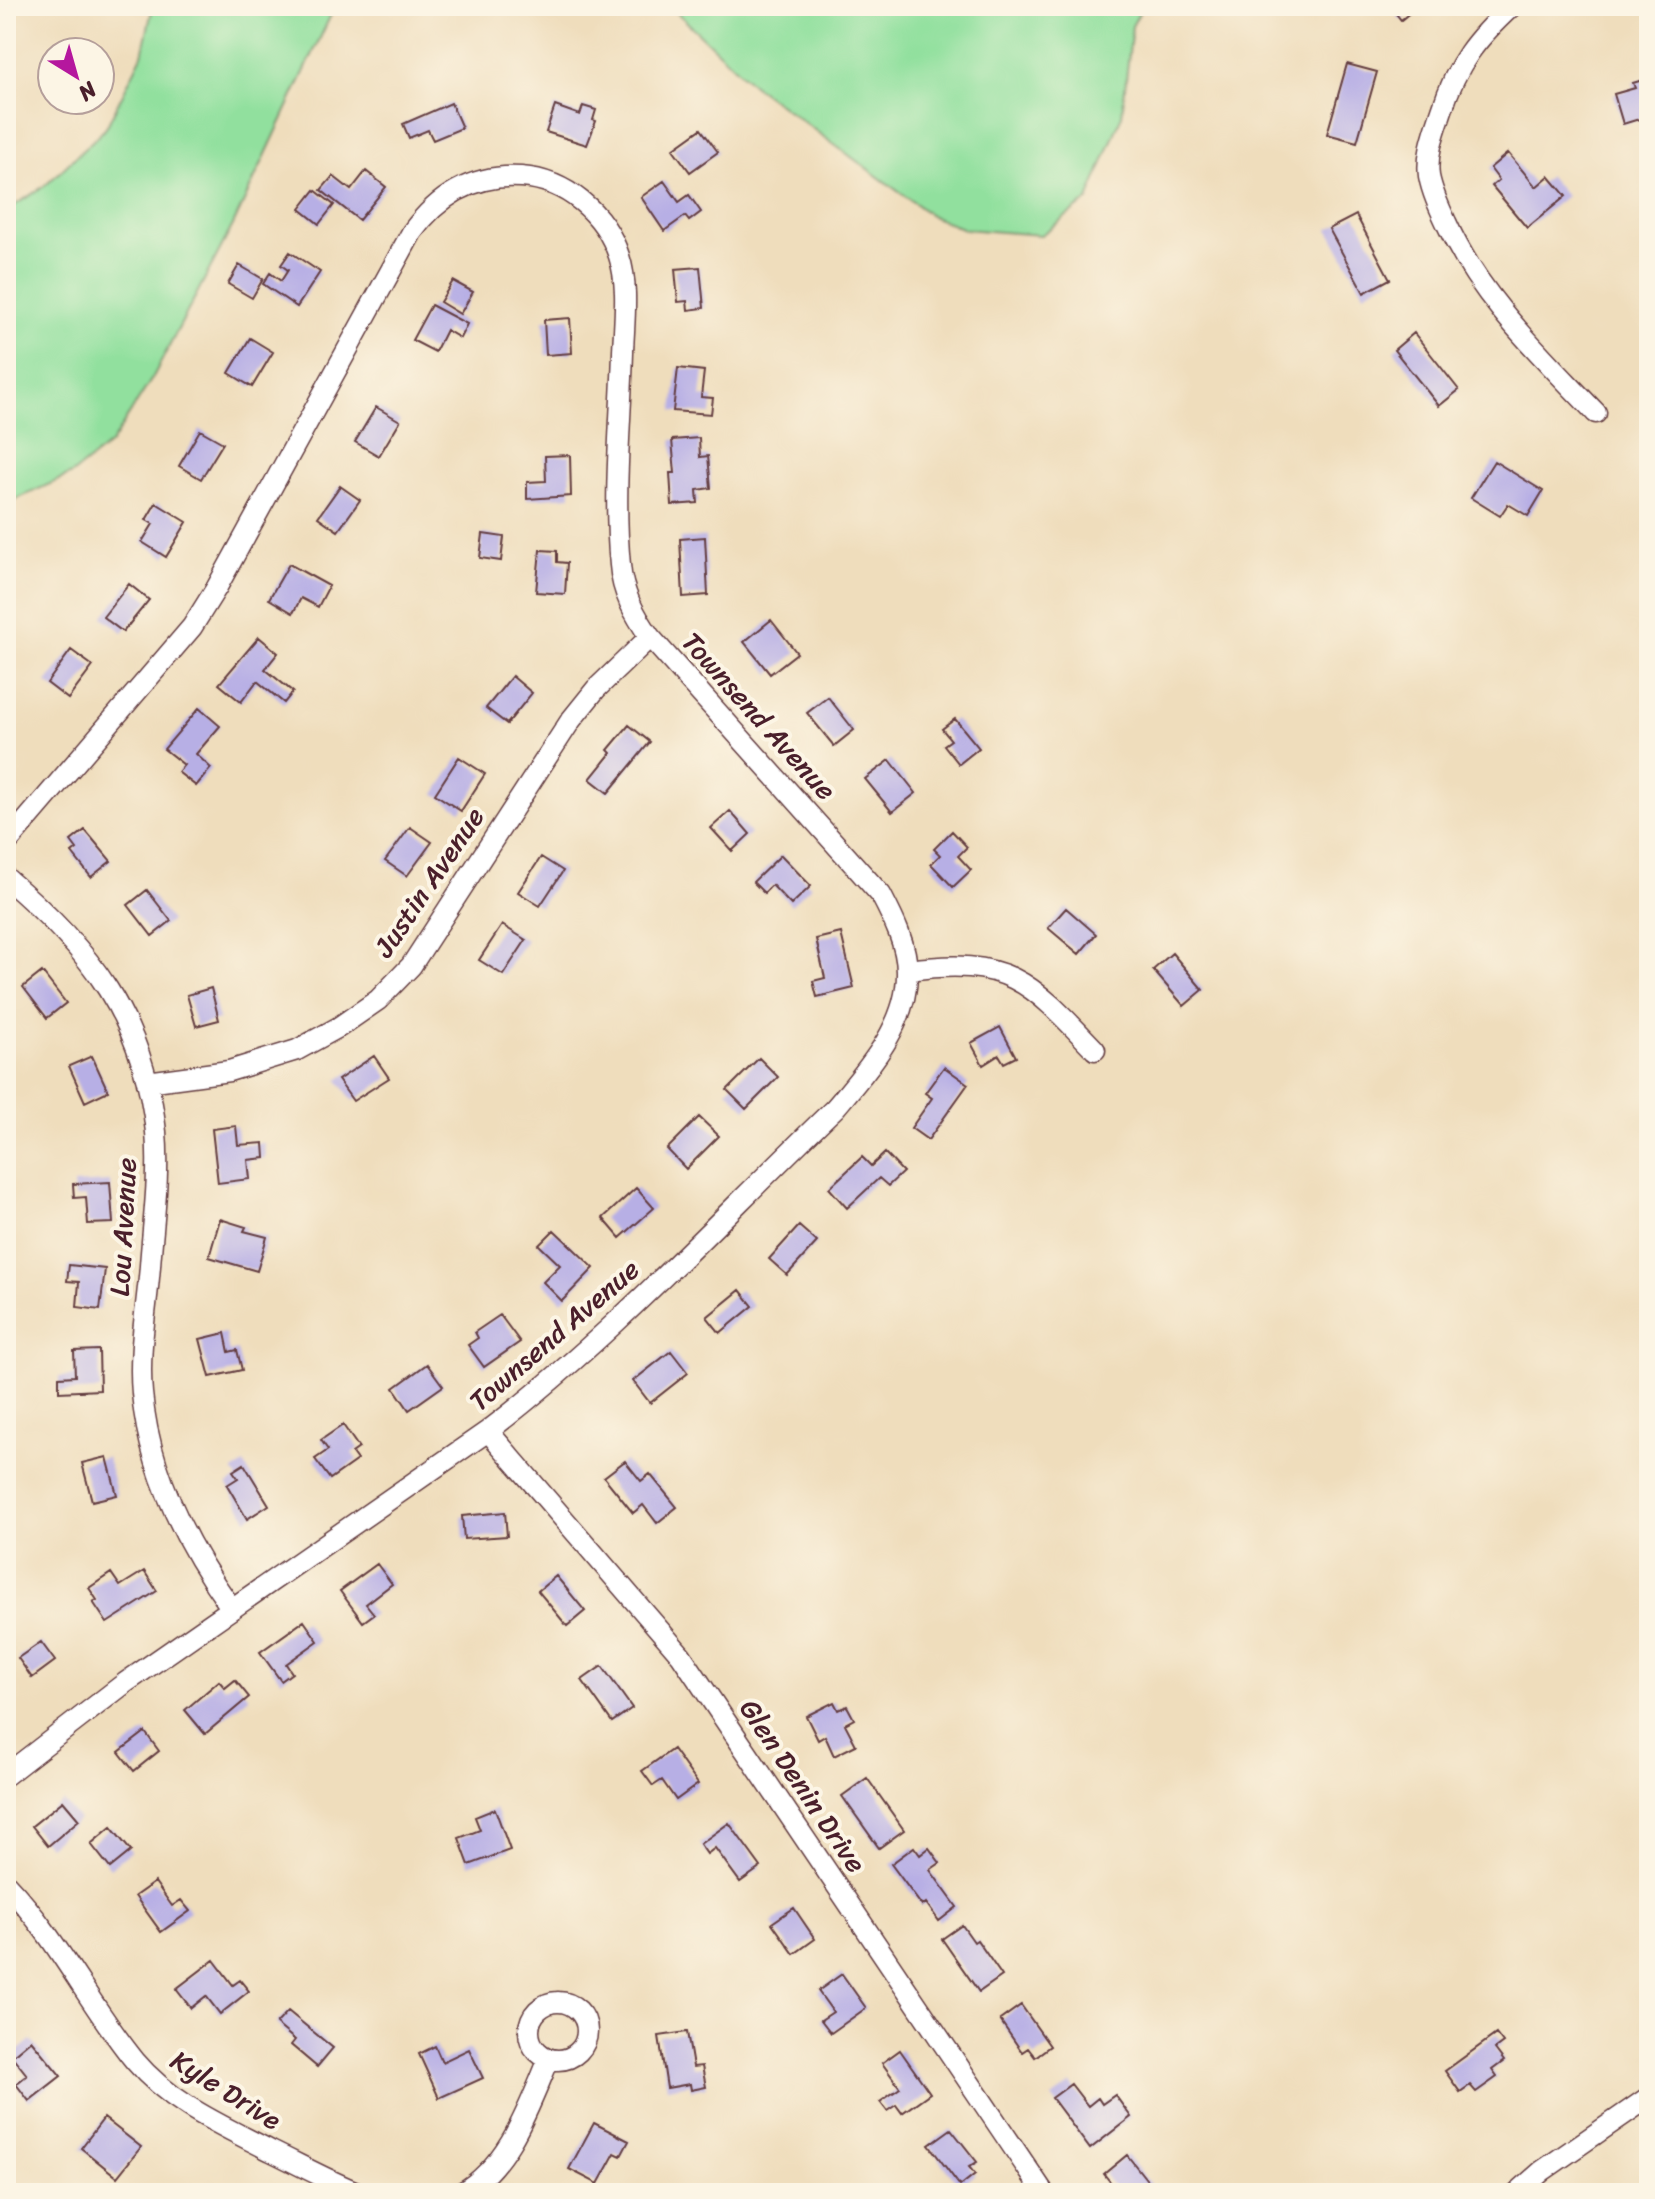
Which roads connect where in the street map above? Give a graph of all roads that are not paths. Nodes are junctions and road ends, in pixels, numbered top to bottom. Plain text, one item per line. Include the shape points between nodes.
1 (1512, 6) edge
2 (1596, 413) dead end
3 (650, 637) junction
4 (6, 844) edge
5 (6, 878) edge
6 (908, 970) junction
7 (1095, 1050) dead end
8 (147, 1082) junction
9 (488, 1431) junction
10 (232, 1609) junction
11 (6, 1775) edge
12 (6, 1884) edge
13 (549, 2059) dead end
14 (1649, 2097) edge
15 (359, 2193) edge
16 (461, 2193) edge
17 (1044, 2193) edge
18 (1517, 2193) edge

1 - 2 street via 1482,33 1453,77 1431,143 1429,175 1453,238 1491,300
3 - 4 street, Townsend Avenue via 633,613 620,567 625,296 614,241 592,210 544,181 507,176 470,184 437,203 412,232 192,627
3 - 6 street, Townsend Avenue via 881,895
3 - 8 street, Justin Avenue via 571,720 411,966 378,1000 276,1059
5 - 8 street, Lou Avenue via 57,924 105,981
6 - 7 street via 977,966 1028,985
6 - 9 street, Townsend Avenue via 891,1032 835,1108 591,1348
8 - 10 street, Lou Avenue via 156,1133 156,1180 141,1369 145,1415 171,1506 197,1559
9 - 10 street, Townsend Avenue
9 - 17 street, Glen Denin Drive via 681,1655
10 - 11 street, Townsend Avenue
12 - 15 street, Kyle Drive via 152,2080 211,2120
13 - 16 street via 501,2155
14 - 18 street

